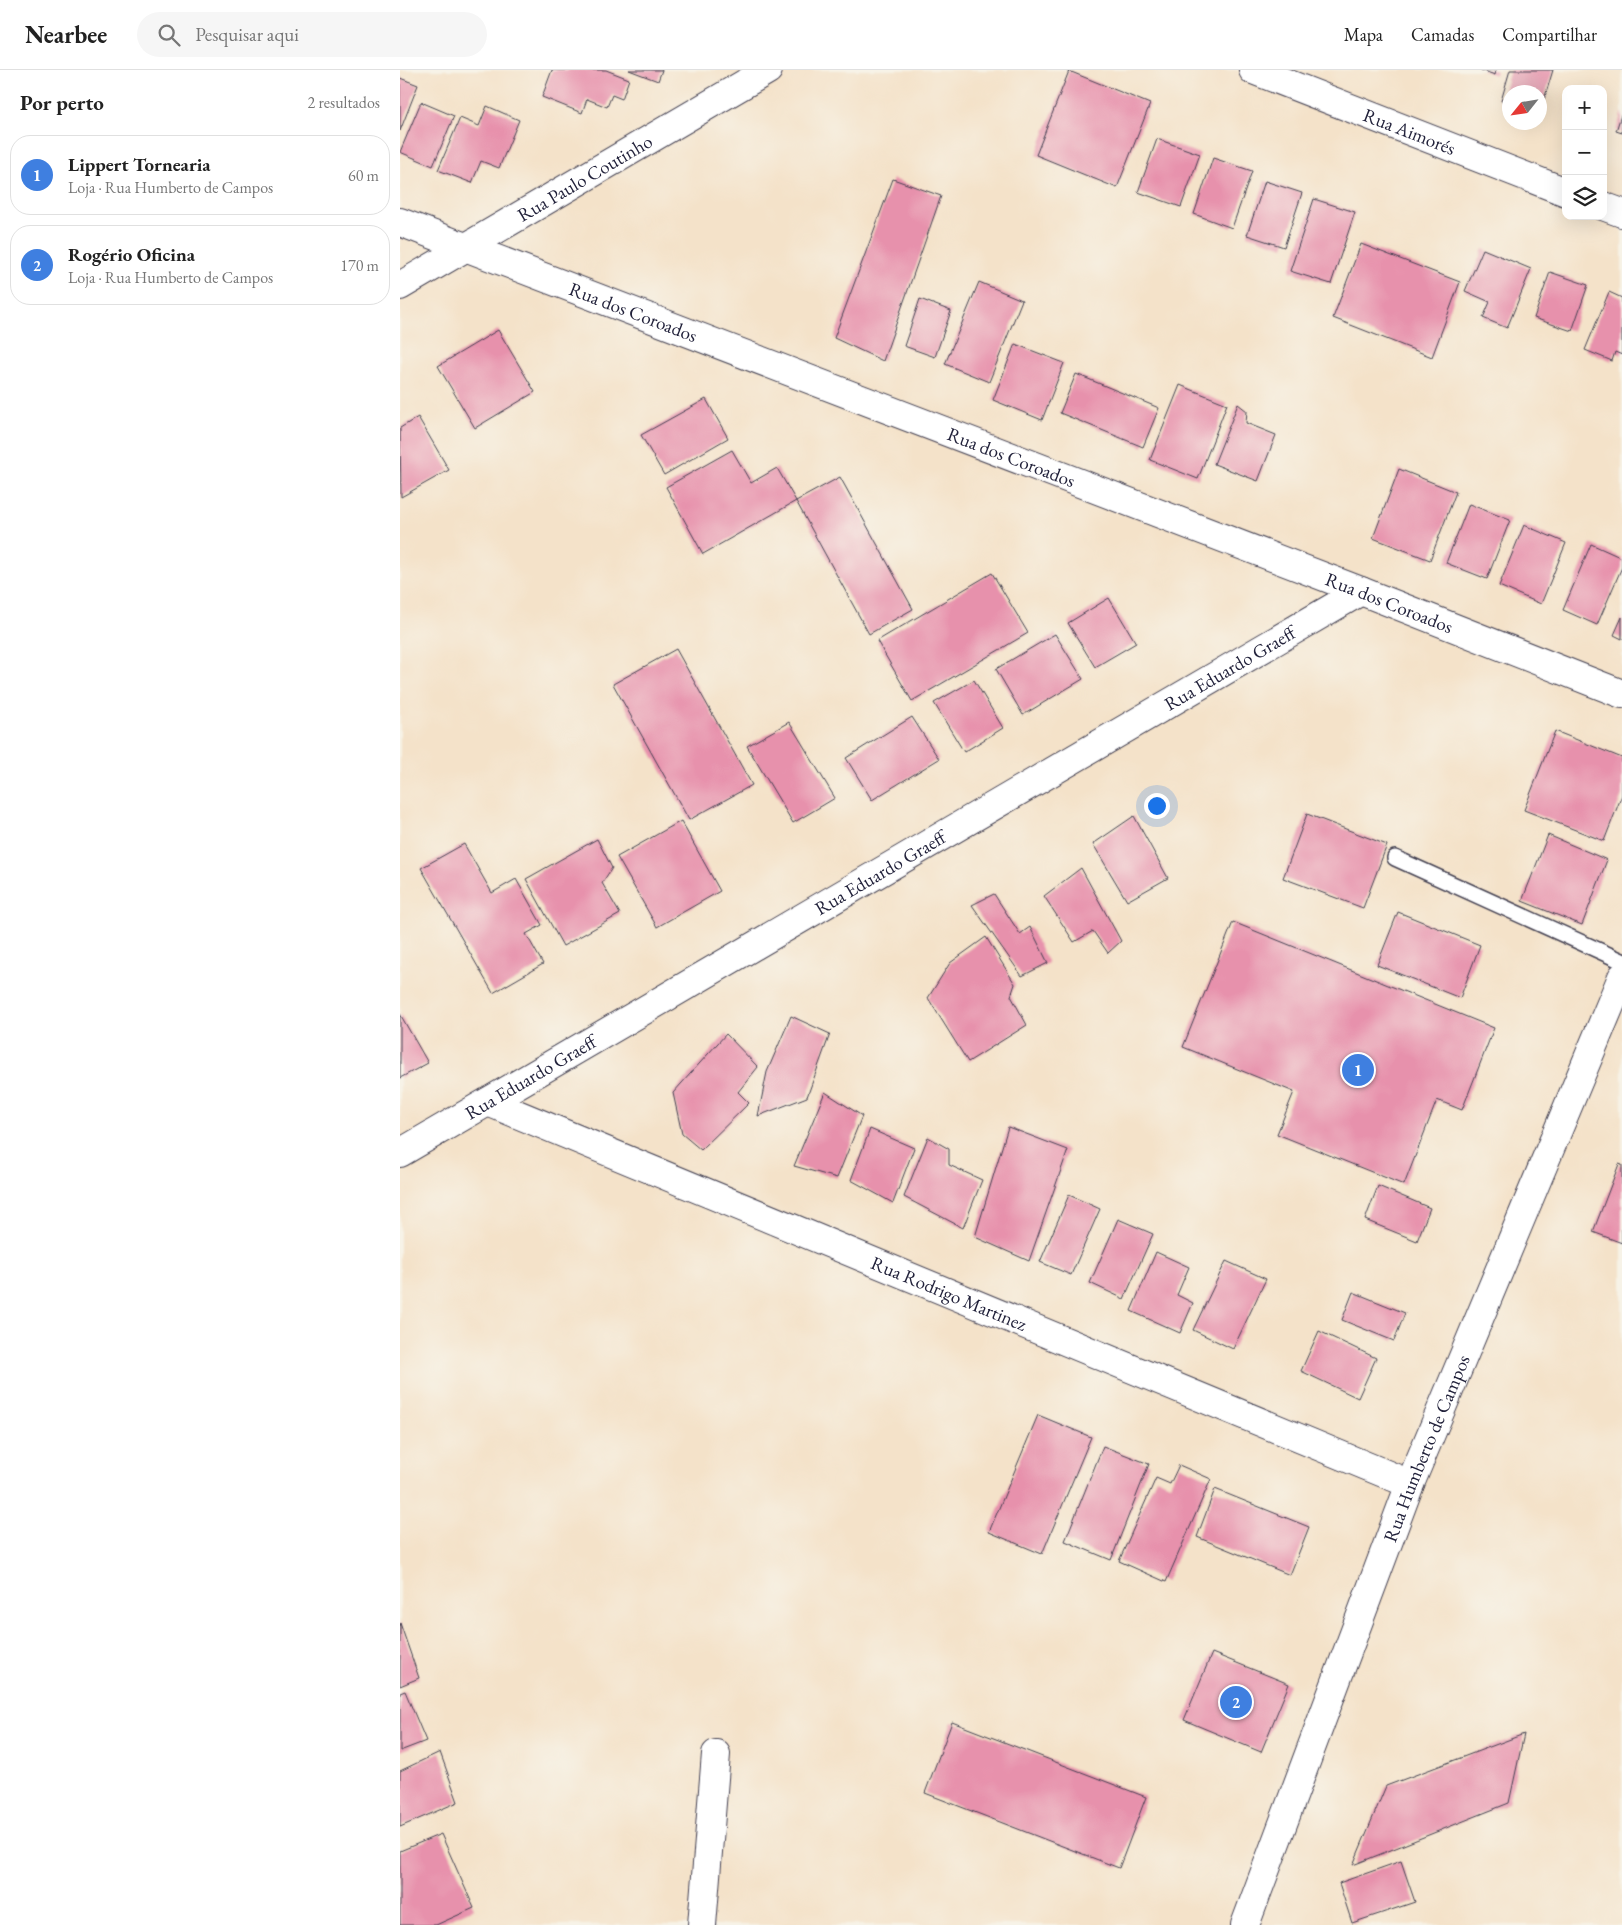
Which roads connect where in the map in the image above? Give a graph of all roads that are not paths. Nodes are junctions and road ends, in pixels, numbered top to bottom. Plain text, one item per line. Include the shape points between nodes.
1 (768, 70) edge
2 (1253, 70) edge
3 (1562, 190) edge
4 (1607, 207) edge
5 (1622, 213) edge
6 (400, 222) edge
7 (467, 247) junction
8 (400, 286) edge
9 (1361, 591) junction
10 (1622, 694) edge
11 (1395, 858) dead end
12 (1622, 961) edge
13 (1622, 977) edge
14 (488, 1102) junction
15 (400, 1153) edge
16 (1410, 1484) junction
17 (716, 1754) dead end
18 (702, 1925) edge
19 (1245, 1925) edge

1 - 7 street, Rua Paulo Coutinho
2 - 3 street, Rua Aimorés
4 - 5 street
6 - 7 street, Rua dos Coroados
7 - 8 street, Rua Paulo Coutinho
7 - 9 street, Rua dos Coroados
9 - 10 street, Rua dos Coroados
9 - 14 street, Rua Eduardo Graeff
11 - 12 lane
13 - 16 street, Rua Humberto de Campos
14 - 15 street, Rua Eduardo Graeff
14 - 16 street, Rua Rodrigo Martinez
16 - 19 street, Rua Humberto de Campos
17 - 18 street

